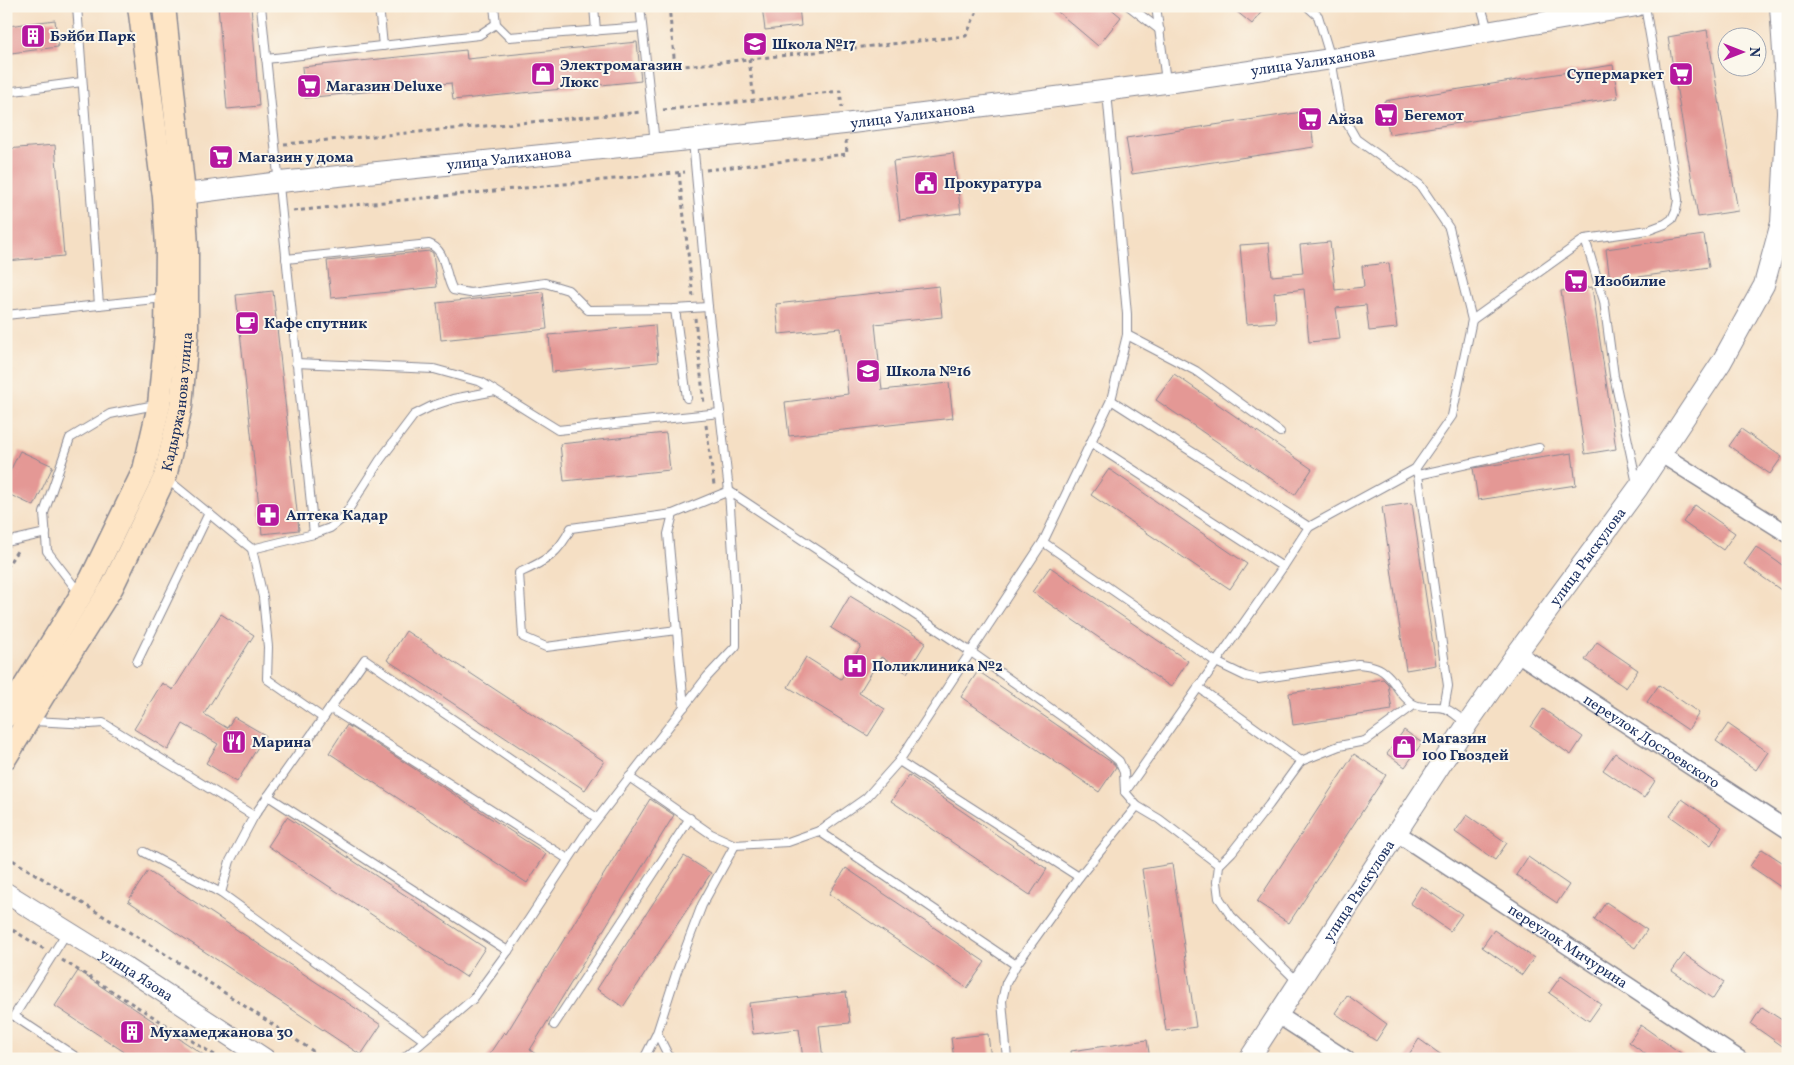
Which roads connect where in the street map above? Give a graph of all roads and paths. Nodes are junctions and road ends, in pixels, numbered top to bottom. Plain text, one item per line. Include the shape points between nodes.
1 (76, 6) edge
2 (139, 6) edge
3 (164, 6) edge
4 (261, 6) edge
5 (379, 6) edge
6 (494, 6) edge
7 (594, 6) edge
8 (640, 6) edge
9 (669, 6) edge
10 (976, 6) edge
11 (1130, 6) edge
12 (1156, 6) edge
13 (1307, 6) edge
14 (1481, 6) edge
15 (1645, 6) edge
16 (1780, 6) edge
17 (1625, 7) edge
18 (496, 24) junction
19 (642, 27) junction
20 (1160, 30) junction
21 (596, 31) junction
22 (1489, 32) junction
23 (383, 46) junction
24 (266, 59) junction
25 (750, 59) junction
26 (1331, 59) junction
27 (82, 82) junction
28 (1166, 83) junction
29 (1106, 90) junction
30 (6, 92) edge
31 (754, 100) junction
32 (651, 112) junction
33 (844, 124) junction
34 (692, 139) junction
35 (655, 143) junction
36 (276, 145) junction
37 (695, 171) junction
38 (679, 173) junction
39 (280, 182) junction
40 (174, 195) junction
41 (283, 212) junction
42 (1786, 224) edge
43 (1585, 239) junction
44 (286, 259) junction
45 (166, 298) junction
46 (98, 305) junction
47 (708, 307) junction
48 (694, 308) junction
49 (675, 310) junction
50 (6, 315) edge
51 (1472, 320) junction
52 (1127, 336) junction
53 (296, 363) junction
54 (495, 391) junction
55 (687, 398) dead end
56 (1112, 400) junction
57 (159, 405) junction
58 (720, 413) junction
59 (705, 414) junction
60 (1280, 432) dead end
61 (1092, 443) junction
62 (1539, 448) dead end
63 (1661, 454) junction
64 (1417, 472) junction
65 (166, 477) junction
66 (1638, 488) junction
67 (730, 491) junction
68 (715, 497) junction
69 (209, 513) junction
70 (673, 514) junction
71 (1309, 527) junction
72 (46, 533) junction
73 (314, 534) junction
74 (1788, 534) edge
75 (8, 540) edge
76 (1043, 542) junction
77 (252, 549) junction
78 (1283, 567) junction
79 (90, 602) junction
80 (677, 630) junction
81 (971, 652) junction
82 (1517, 653) junction
83 (137, 662) dead end
84 (1216, 662) junction
85 (1198, 687) junction
86 (1414, 704) junction
87 (684, 707) junction
88 (330, 708) junction
89 (1444, 708) junction
90 (17, 718) edge
91 (323, 718) junction
92 (1468, 723) junction
93 (6, 756) edge
94 (899, 761) junction
95 (1301, 761) junction
96 (629, 777) junction
97 (1125, 792) junction
98 (268, 796) junction
99 (1137, 806) junction
100 (254, 816) junction
101 (598, 818) junction
102 (690, 818) junction
103 (1788, 830) edge
104 (819, 831) junction
105 (1398, 833) junction
106 (735, 845) junction
107 (144, 852) dead end
108 (6, 856) edge
109 (568, 860) junction
110 (1218, 866) junction
111 (1079, 877) junction
112 (6, 893) edge
113 (221, 893) junction
114 (6, 926) edge
115 (68, 931) junction
116 (508, 951) junction
117 (53, 955) junction
118 (1016, 965) junction
119 (1299, 982) junction
120 (1278, 1015) junction
121 (14, 1016) junction
122 (6, 1021) edge
123 (554, 1025) dead end
124 (657, 1032) junction
125 (424, 1040) junction
126 (79, 1059) edge
127 (221, 1059) edge
128 (265, 1059) edge
129 (325, 1059) edge
130 (403, 1059) edge
131 (644, 1059) edge
132 (670, 1059) edge
133 (1007, 1059) edge
134 (1248, 1059) edge
135 (1346, 1059) edge
136 (1739, 1059) edge

1 - 27 lane
2 - 40 main road, Кадыржанова улица
3 - 40 main road, Кадыржанова улица
4 - 24 lane
5 - 23 lane
6 - 18 lane
7 - 21 lane
8 - 19 lane
9 - 25 path via 675,67
10 - 25 path via 966,36
11 - 20 lane
12 - 20 lane
13 - 26 lane via 1318,16
14 - 22 lane
15 - 43 lane via 1676,185 1676,210 1672,220 1649,230
16 - 42 street, улица Рыскулова via 1788,112
17 - 22 street, улица Уалиханова
18 - 21 lane via 509,37
18 - 23 lane via 479,35
19 - 21 lane
19 - 32 lane
20 - 28 lane
22 - 26 street, улица Уалиханова
23 - 24 lane
24 - 36 lane
25 - 31 path
26 - 28 street, улица Уалиханова
26 - 51 lane via 1340,111 1356,139 1420,185 1449,228
27 - 30 lane
27 - 46 lane
28 - 29 street, улица Уалиханова
29 - 33 street, улица Уалиханова
29 - 52 lane
31 - 32 path
31 - 33 path via 840,91
32 - 35 lane
32 - 36 path
33 - 34 street, улица Уалиханова
33 - 37 path via 848,154
34 - 35 street, улица Уалиханова
34 - 37 lane
35 - 39 street, улица Уалиханова
36 - 39 lane
37 - 38 path
37 - 47 lane
38 - 41 path
38 - 48 path
39 - 40 street, улица Уалиханова
39 - 41 lane
40 - 45 main road, Кадыржанова улица via 167,247
40 - 65 main road, Кадыржанова улица via 187,247 187,335 181,406
41 - 44 lane
42 - 63 street, улица Рыскулова via 1764,285 1721,363
43 - 51 lane
43 - 66 lane via 1604,301 1614,376
44 - 49 lane via 429,244 440,252 453,290 470,292 545,283 568,290 588,310
44 - 53 lane
45 - 46 lane
45 - 57 main road, Кадыржанова улица
46 - 50 lane
47 - 48 lane
47 - 58 lane
48 - 49 lane
48 - 59 path
49 - 55 lane
51 - 64 lane via 1452,416
52 - 56 lane
52 - 60 lane via 1196,371
53 - 54 lane via 434,369 481,382
53 - 73 lane
54 - 59 lane via 558,430
54 - 73 lane via 453,399 414,415 343,518
56 - 61 lane
56 - 71 lane
57 - 72 lane via 110,414 70,438 44,513
57 - 79 main road, Кадыржанова улица via 144,470 91,579
58 - 59 lane
58 - 67 lane
59 - 68 path
61 - 76 lane
61 - 78 lane
62 - 64 lane
63 - 66 street, улица Рыскулова
63 - 74 street
64 - 71 lane
64 - 89 lane via 1448,686
65 - 69 lane
65 - 79 main road, Кадыржанова улица via 112,587
66 - 82 street, улица Рыскулова
67 - 68 lane
67 - 81 lane
67 - 87 lane via 736,646
68 - 70 lane
69 - 77 lane
69 - 83 lane
70 - 80 lane via 668,534
70 - 80 lane via 570,528 562,545 542,563 519,573 523,636 546,647
71 - 78 lane
72 - 75 lane
72 - 79 lane via 47,551
73 - 77 lane
76 - 81 lane
76 - 84 lane
77 - 91 lane via 264,597 267,679
78 - 84 lane
79 - 90 main road, Кадыржанова улица
80 - 87 lane
81 - 94 lane
81 - 97 lane via 1088,735 1119,761 1124,772
82 - 92 street, улица Рыскулова
82 - 103 street, переулок Достоевского
84 - 85 lane
84 - 86 lane via 1258,679 1358,664 1373,666 1384,672 1400,694
85 - 95 lane
85 - 97 lane
86 - 89 lane via 1425,708
86 - 95 lane via 1364,741 1339,746
87 - 96 lane
88 - 91 lane
88 - 101 lane via 365,659
88 - 109 lane
89 - 92 lane
90 - 93 main road, Кадыржанова улица
90 - 100 lane via 104,723
91 - 98 lane
92 - 105 street, улица Рыскулова
94 - 104 lane via 866,798
94 - 111 lane
95 - 110 lane
96 - 101 lane
96 - 102 lane
97 - 99 lane
98 - 100 lane
98 - 116 lane
99 - 110 lane via 1159,819
99 - 111 lane
100 - 113 lane via 230,861
101 - 109 lane
102 - 106 lane via 711,834
102 - 123 lane
104 - 106 lane via 788,842
104 - 118 lane
105 - 119 street, улица Рыскулова
105 - 136 street, переулок Мичурина
106 - 124 lane via 702,905
107 - 113 lane
108 - 129 path via 181,964
109 - 116 lane
110 - 119 lane via 1219,898 1231,916
111 - 118 lane
112 - 115 street, улица Язова
113 - 125 lane
114 - 117 path
115 - 117 lane
115 - 128 street, улица Язова
116 - 125 lane via 473,999
117 - 121 lane
117 - 127 path
118 - 133 lane via 1006,983 1002,1002
119 - 120 street, улица Рыскулова
120 - 134 street, улица Рыскулова
120 - 135 street
121 - 122 lane
121 - 126 lane
124 - 131 lane
124 - 132 lane
125 - 130 lane

